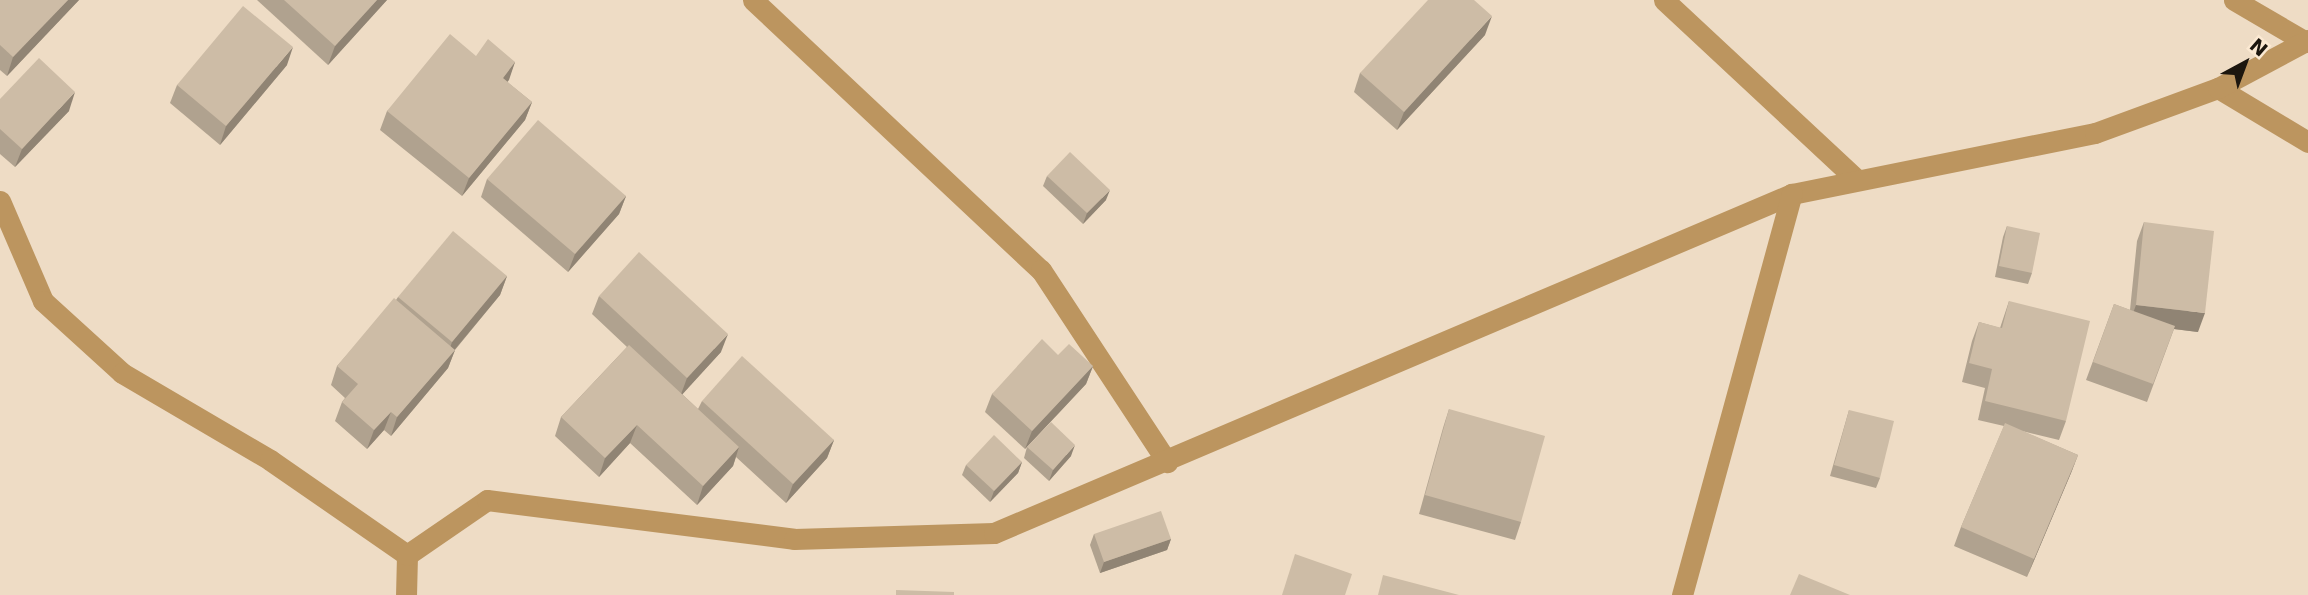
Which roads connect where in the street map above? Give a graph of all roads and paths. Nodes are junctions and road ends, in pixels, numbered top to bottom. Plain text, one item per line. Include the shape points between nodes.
1 (753, 0) edge
2 (1664, 0) edge
3 (2234, 0) edge
4 (2307, 41) edge
5 (2218, 88) junction
6 (2308, 142) edge
7 (1857, 180) junction
8 (1792, 194) junction
9 (0, 201) edge
10 (1167, 462) junction
11 (407, 555) junction
12 (406, 595) edge
13 (1682, 595) edge

1 - 10 street via 1041,270
2 - 7 street
3 - 4 street
4 - 5 street
5 - 6 street
5 - 7 street via 2095,133
7 - 8 street
8 - 10 street
8 - 13 street
9 - 11 street via 43,301 122,373 270,460
10 - 11 street via 994,533 794,539 487,500
11 - 12 street

